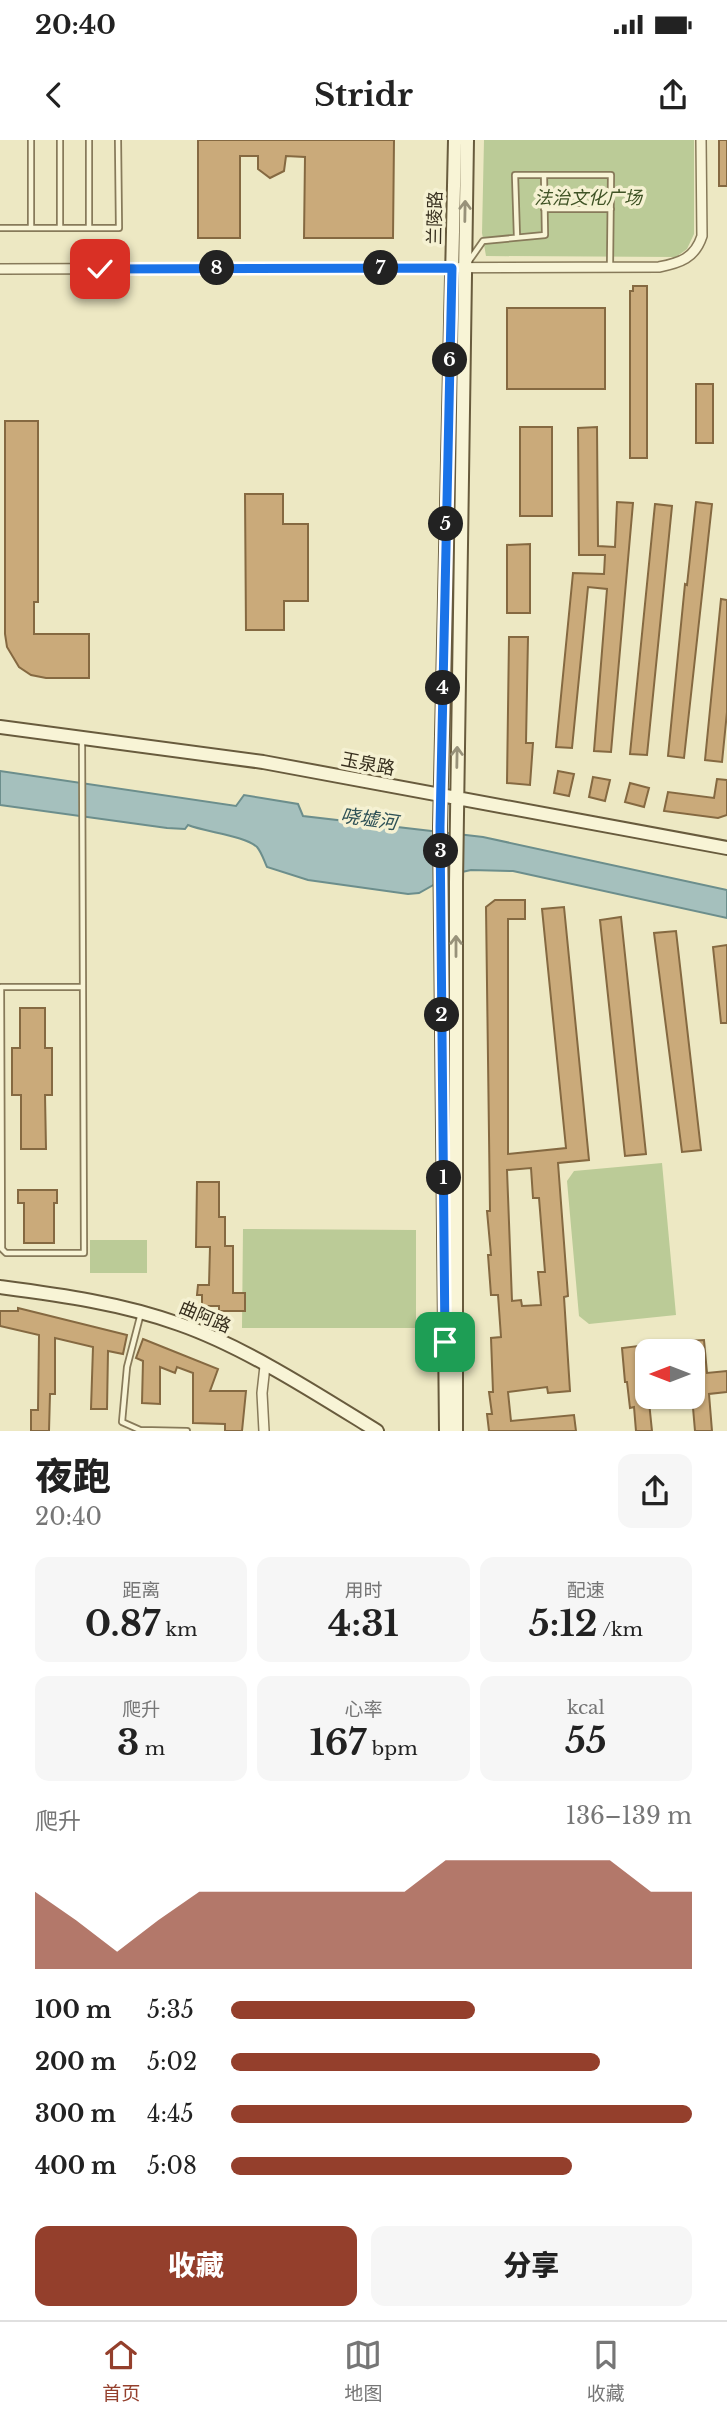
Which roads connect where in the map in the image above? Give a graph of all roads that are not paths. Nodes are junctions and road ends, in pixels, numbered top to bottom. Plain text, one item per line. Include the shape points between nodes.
1 (31, 140) edge
2 (60, 140) edge
3 (89, 140) edge
4 (118, 140) edge
5 (455, 140) edge
6 (467, 140) edge
7 (701, 140) edge
8 (544, 175) junction
9 (544, 209) junction
10 (611, 209) junction
11 (0, 228) edge
12 (31, 228) junction
13 (60, 228) junction
14 (89, 228) junction
15 (516, 237) junction
16 (610, 265) junction
17 (458, 268) junction
18 (0, 269) edge
19 (0, 727) edge
20 (82, 738) junction
21 (441, 795) junction
22 (457, 798) junction
23 (727, 848) edge
24 (83, 987) junction
25 (0, 1287) edge
26 (141, 1312) junction
27 (265, 1366) junction
28 (187, 1431) edge
29 (264, 1431) edge
30 (377, 1431) edge
31 (446, 1431) edge
32 (456, 1431) edge

1 - 12 lane
2 - 13 lane
3 - 14 lane
4 - 14 lane via 119,228
5 - 17 street, 兰陵路
17 -> 6 street, 兰陵路
7 - 16 street via 702,236 698,247 675,264
8 - 9 lane
8 - 10 lane via 611,175
8 - 15 lane via 515,175
9 - 10 lane
9 - 15 lane via 545,235
10 - 16 lane
11 - 12 lane
12 - 13 lane
13 - 14 lane
15 - 17 lane via 483,241
16 - 17 street
17 - 18 street
17 - 21 street, 兰陵路
22 -> 17 street, 兰陵路
19 - 20 street, 玉泉路
20 - 21 street, 玉泉路 via 263,762
20 - 24 lane
21 - 22 street, 玉泉路
21 - 31 street, 兰陵路
22 - 23 street, 玉泉路
32 -> 22 street, 兰陵路
24 - 24 lane via 1,987 2,1249 6,1253 84,1253
25 - 26 street, 曲阿路 via 78,1297
26 - 27 street, 曲阿路 via 181,1324
26 - 28 lane via 127,1367 122,1422 140,1430
27 - 29 street
27 - 30 street, 曲阿路

